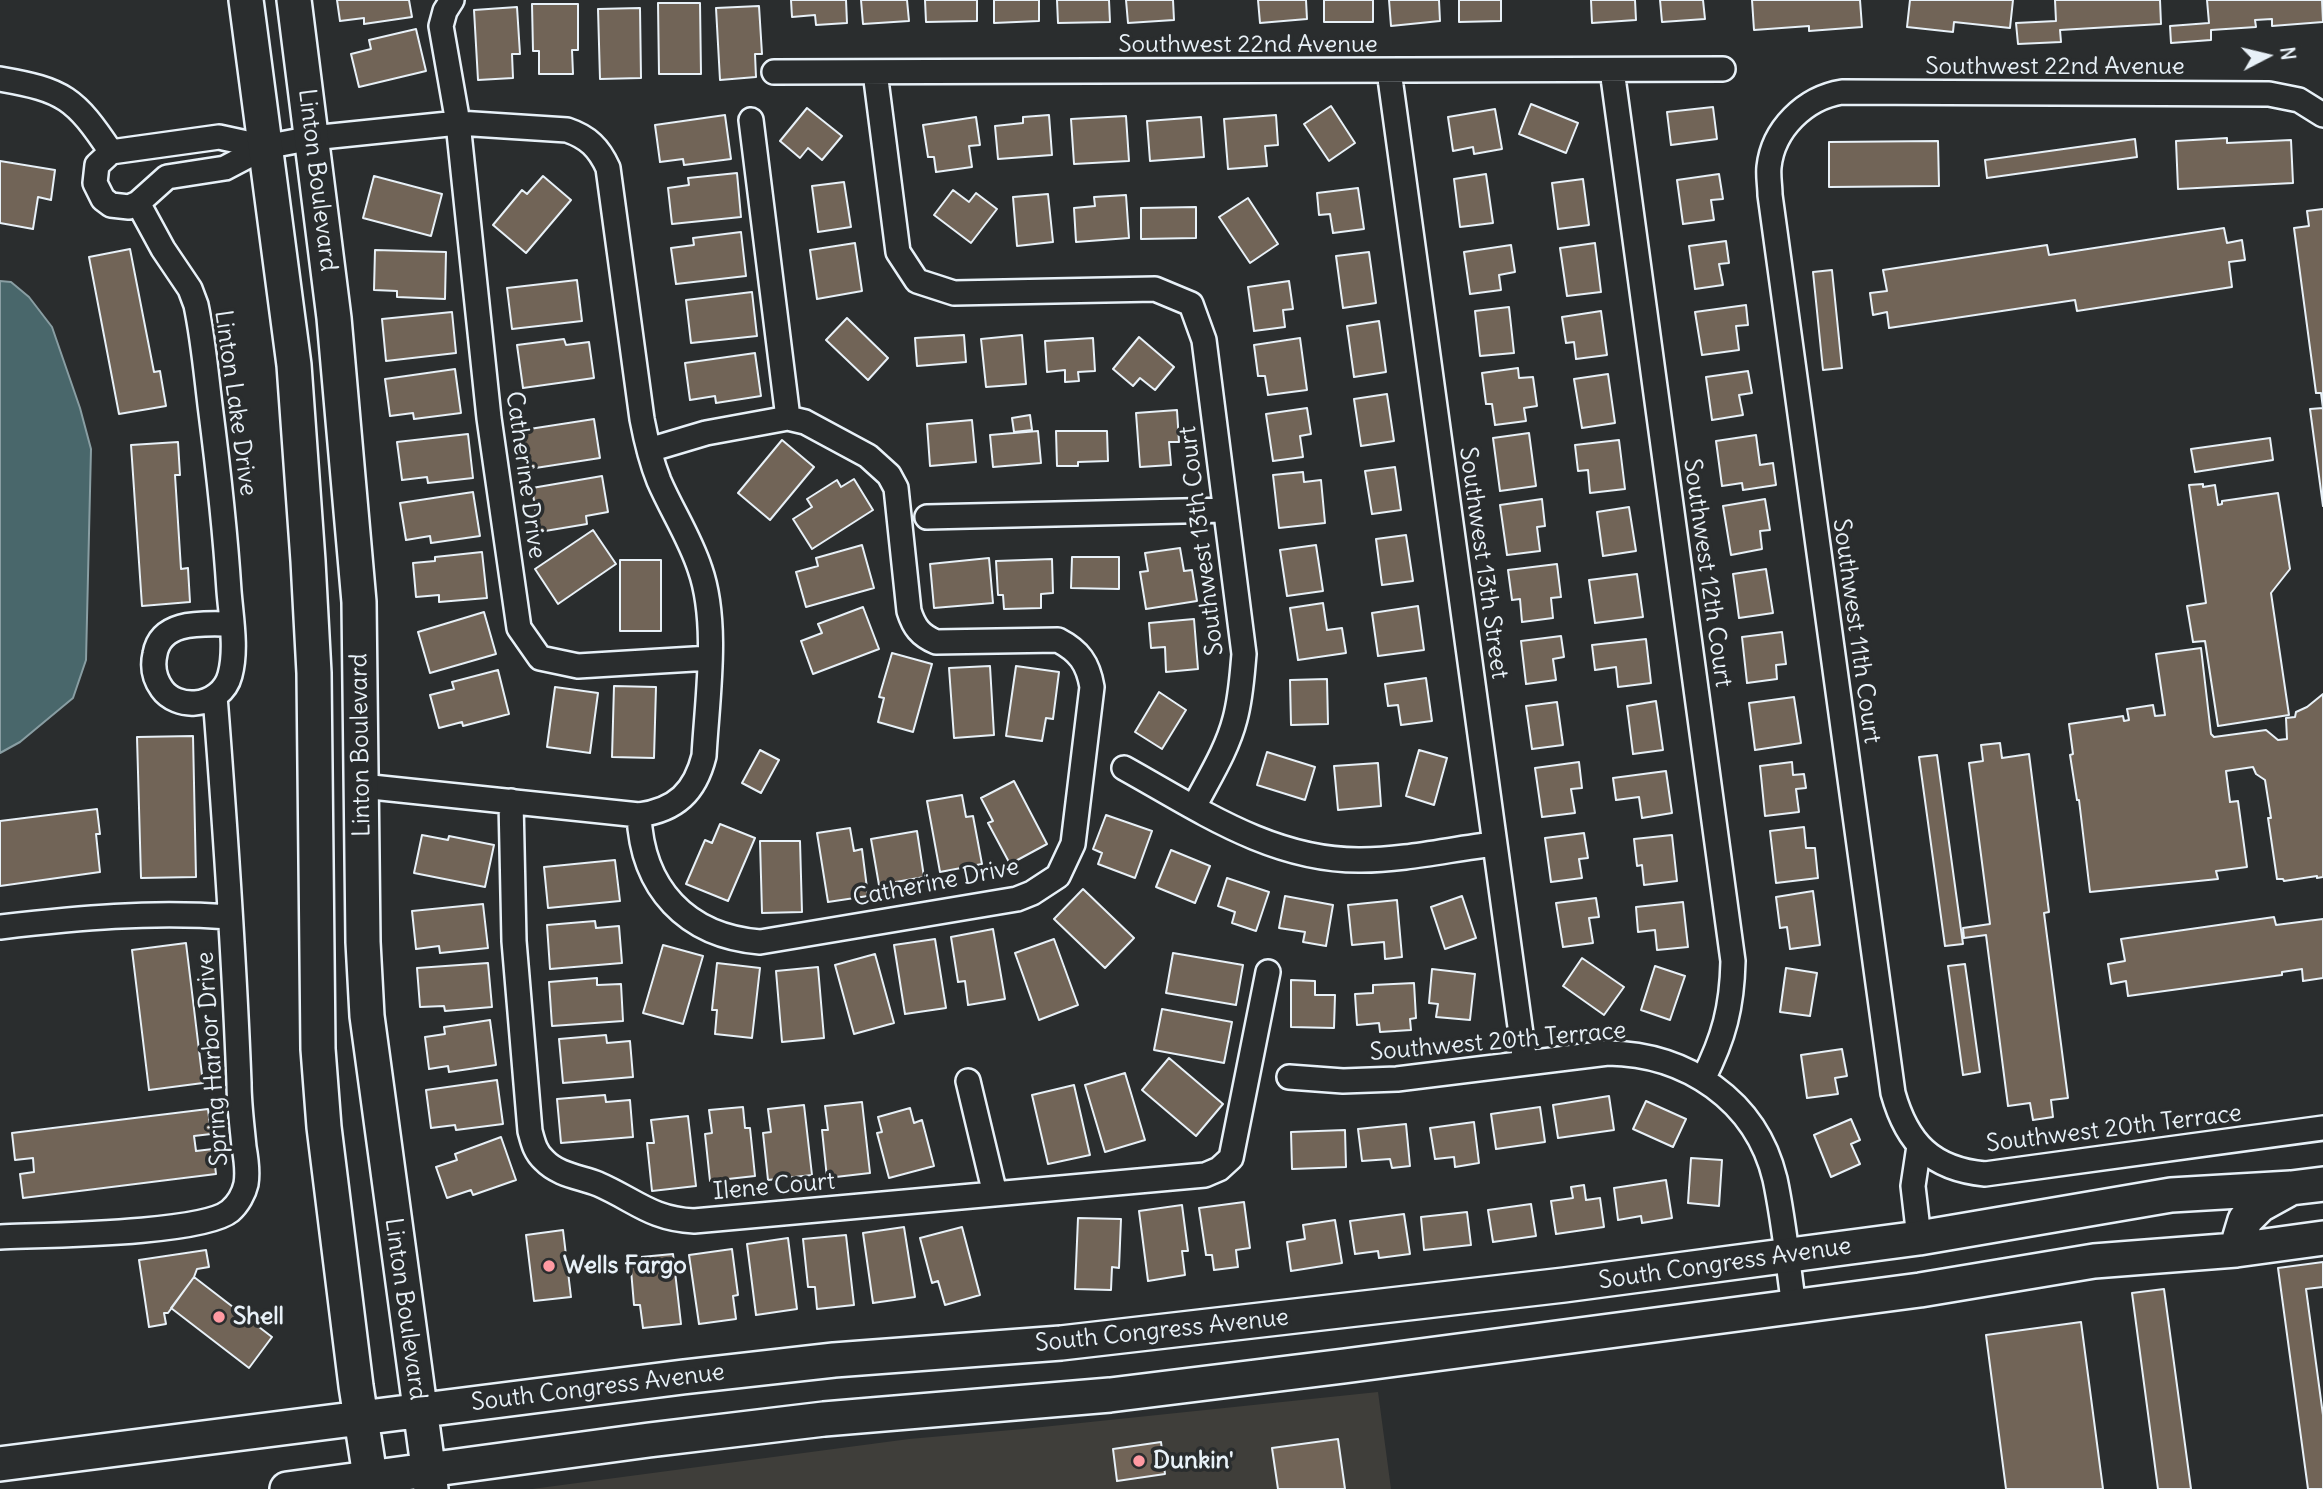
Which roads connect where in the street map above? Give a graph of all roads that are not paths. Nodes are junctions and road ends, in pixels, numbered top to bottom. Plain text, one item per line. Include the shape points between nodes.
1 (246, 0) edge
2 (294, 0) edge
3 (452, 0) edge
4 (1723, 69) dead end
5 (1612, 70) junction
6 (1388, 71) junction
7 (774, 72) dead end
8 (875, 72) junction
9 (0, 79) edge
10 (2323, 115) edge
11 (751, 120) dead end
12 (1790, 121) joint
13 (458, 123) junction
14 (312, 138) junction
15 (265, 147) junction
16 (111, 152) junction
17 (138, 204) junction
18 (788, 418) junction
19 (649, 450) junction
20 (1225, 510) junction
21 (928, 517) dead end
22 (231, 624) junction
23 (710, 658) junction
24 (215, 696) junction
25 (314, 716) junction
26 (1124, 768) dead end
27 (362, 786) junction
28 (511, 801) junction
29 (1194, 807) junction
30 (639, 815) junction
31 (1494, 844) junction
32 (230, 916) junction
33 (0, 927) edge
34 (1268, 972) dead end
35 (1524, 1063) junction
36 (1289, 1077) dead end
37 (1703, 1079) junction
38 (968, 1081) dead end
39 (2323, 1128) edge
40 (1919, 1146) junction
41 (2307, 1186) edge
42 (995, 1194) junction
43 (0, 1237) edge
44 (1919, 1238) junction
45 (2323, 1238) edge
46 (2236, 1250) junction
47 (1787, 1256) junction
48 (1794, 1307) junction
49 (419, 1410) junction
50 (361, 1417) junction
51 (0, 1464) edge
52 (429, 1479) edge
53 (371, 1483) edge
54 (287, 1489) edge

1 - 15 main road, Linton Boulevard
2 - 14 main road, Linton Boulevard
3 - 13 street, Catherine Drive via 440,26
4 - 5 street, Southwest 22nd Avenue
5 - 6 street, Southwest 22nd Avenue
5 - 37 street, Southwest 12th Court via 1733,961 1727,1022
6 - 8 street, Southwest 22nd Avenue
6 - 31 street, Southwest 13th Street
7 - 8 street, Southwest 22nd Avenue
8 - 20 street, Southwest 13th Court via 898,252 916,281 954,293 1156,289 1191,304 1204,340
9 - 16 street via 45,88 66,99 85,114
10 - 12 street, Southwest 22nd Avenue via 2299,100 2269,94 1842,92 1814,102
11 - 18 street
12 - 40 street, Southwest 11th Court via 1773,149 1770,195 1893,1093 1900,1118
13 - 14 street
13 - 19 street via 567,130 581,135 602,155 608,168
13 - 23 street, Catherine Drive via 489,418 519,628 540,658 578,666
14 - 15 street
14 - 27 main road, Linton Boulevard via 354,528
15 - 16 street via 219,137
15 - 17 street via 225,168 167,177
15 - 25 main road, Linton Boulevard via 294,365 312,617
16 - 17 street via 97,164 98,192 120,207
17 - 22 street, Linton Lake Drive via 196,305 219,471
18 - 19 street via 706,433
18 - 30 street, Catherine Drive via 805,422 868,456 889,475 896,488 909,611 923,636 936,642 1058,640 1083,658 1093,687 1073,844 1058,876 1017,899 760,942 730,938 701,927 677,908 650,872
19 - 23 street via 701,571
20 - 21 street
20 - 29 street, Southwest 13th Court via 1243,638 1242,687 1224,750
22 - 24 street, Linton Lake Drive via 229,679
22 - 24 street via 177,628 155,649 156,680 165,693 193,704
23 - 30 street via 700,772 676,802
24 - 32 street, Spring Harbor Drive
25 - 27 main road via 327,753 342,774
25 - 50 main road, Linton Boulevard via 318,1049
26 - 29 street
27 - 28 street
27 - 49 main road, Linton Boulevard via 367,1016
28 - 30 street
28 - 42 street, Ilene Court via 514,941 530,1131 542,1159 651,1213 680,1220
29 - 31 street via 1259,841 1326,858 1379,859
31 - 35 street, Southwest 13th Street
32 - 33 street, Spring Harbor Drive via 89,916
32 - 43 street, Spring Harbor Drive via 246,1168 241,1197 225,1214 204,1223
34 - 42 street, Ilene Court via 1231,1158 1219,1169 1205,1175
35 - 36 street, Southwest 20th Terrace via 1397,1079
35 - 37 street, Southwest 20th Terrace via 1626,1053 1677,1065
37 - 47 street, Southwest 20th Terrace via 1744,1116 1763,1146 1775,1179
38 - 42 street
39 - 40 street, Southwest 20th Terrace via 1985,1174 1943,1164
40 - 44 street via 1913,1186
41 - 44 main road, South Congress Avenue via 2171,1195
41 - 46 main road via 2260,1206 2245,1220
44 - 47 main road, South Congress Avenue
45 - 46 main road, South Congress Avenue
46 - 48 main road, South Congress Avenue via 2094,1261
47 - 48 street, Southwest 20th Terrace
47 - 49 main road, South Congress Avenue via 1102,1338 834,1360
48 - 52 main road, South Congress Avenue via 1110,1395 824,1419
49 - 50 main road, South Congress Avenue
49 - 52 main road, Linton Boulevard
50 - 51 main road, South Congress Avenue
50 - 53 main road, Linton Boulevard
52 - 53 main road, South Congress Avenue
53 - 54 main road, South Congress Avenue

